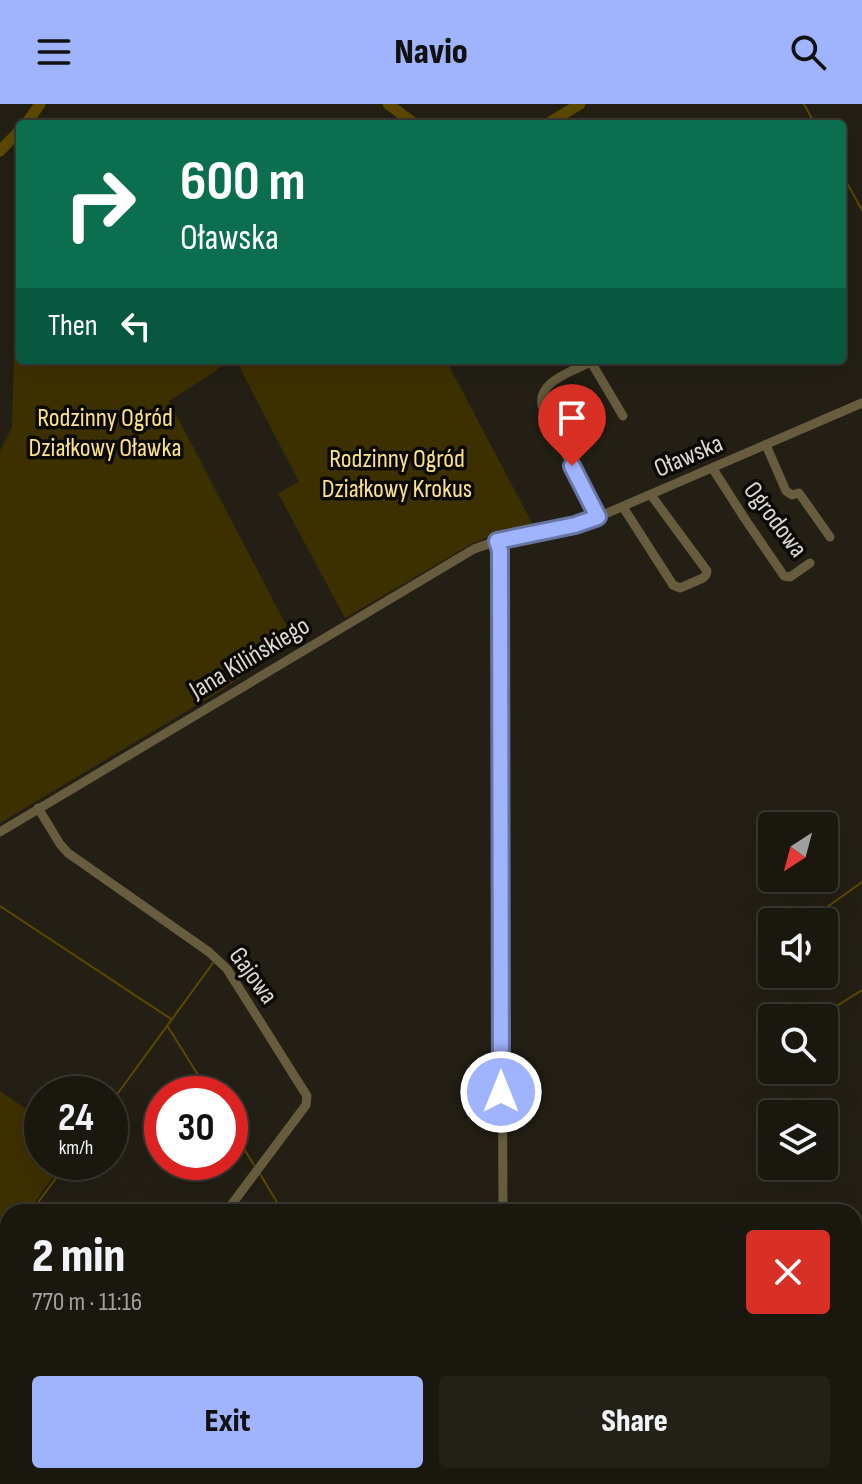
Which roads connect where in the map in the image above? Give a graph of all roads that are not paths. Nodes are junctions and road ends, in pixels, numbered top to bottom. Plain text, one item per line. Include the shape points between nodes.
1 (587, 364) edge
2 (595, 364) edge
3 (860, 408) edge
4 (623, 416) dead end
5 (766, 445) junction
6 (713, 469) junction
7 (651, 495) junction
8 (623, 507) junction
9 (598, 517) junction
10 (527, 534) joint
11 (830, 537) dead end
12 (497, 541) junction
13 (810, 563) dead end
14 (38, 808) junction
15 (0, 832) edge
16 (232, 1204) edge
17 (503, 1204) edge

1 - 9 street via 546,386 541,401
2 - 4 street
3 - 5 street, Oławska
5 - 6 street, Oławska
5 - 11 street via 786,491 799,493
6 - 7 street, Oławska
6 - 13 street, Ogrodowa via 784,576 789,578
7 - 8 street, Oławska
7 - 8 street via 707,571 703,578 680,588 673,585
8 - 9 street, Oławska
9 - 10 street, Oławska
10 - 12 street, Jana Kilińskiego
12 - 14 street, Jana Kilińskiego via 464,554
12 - 17 street
14 - 15 street, Jana Kilińskiego
14 - 16 street, Gajowa via 68,853 227,969 307,1096 306,1105

